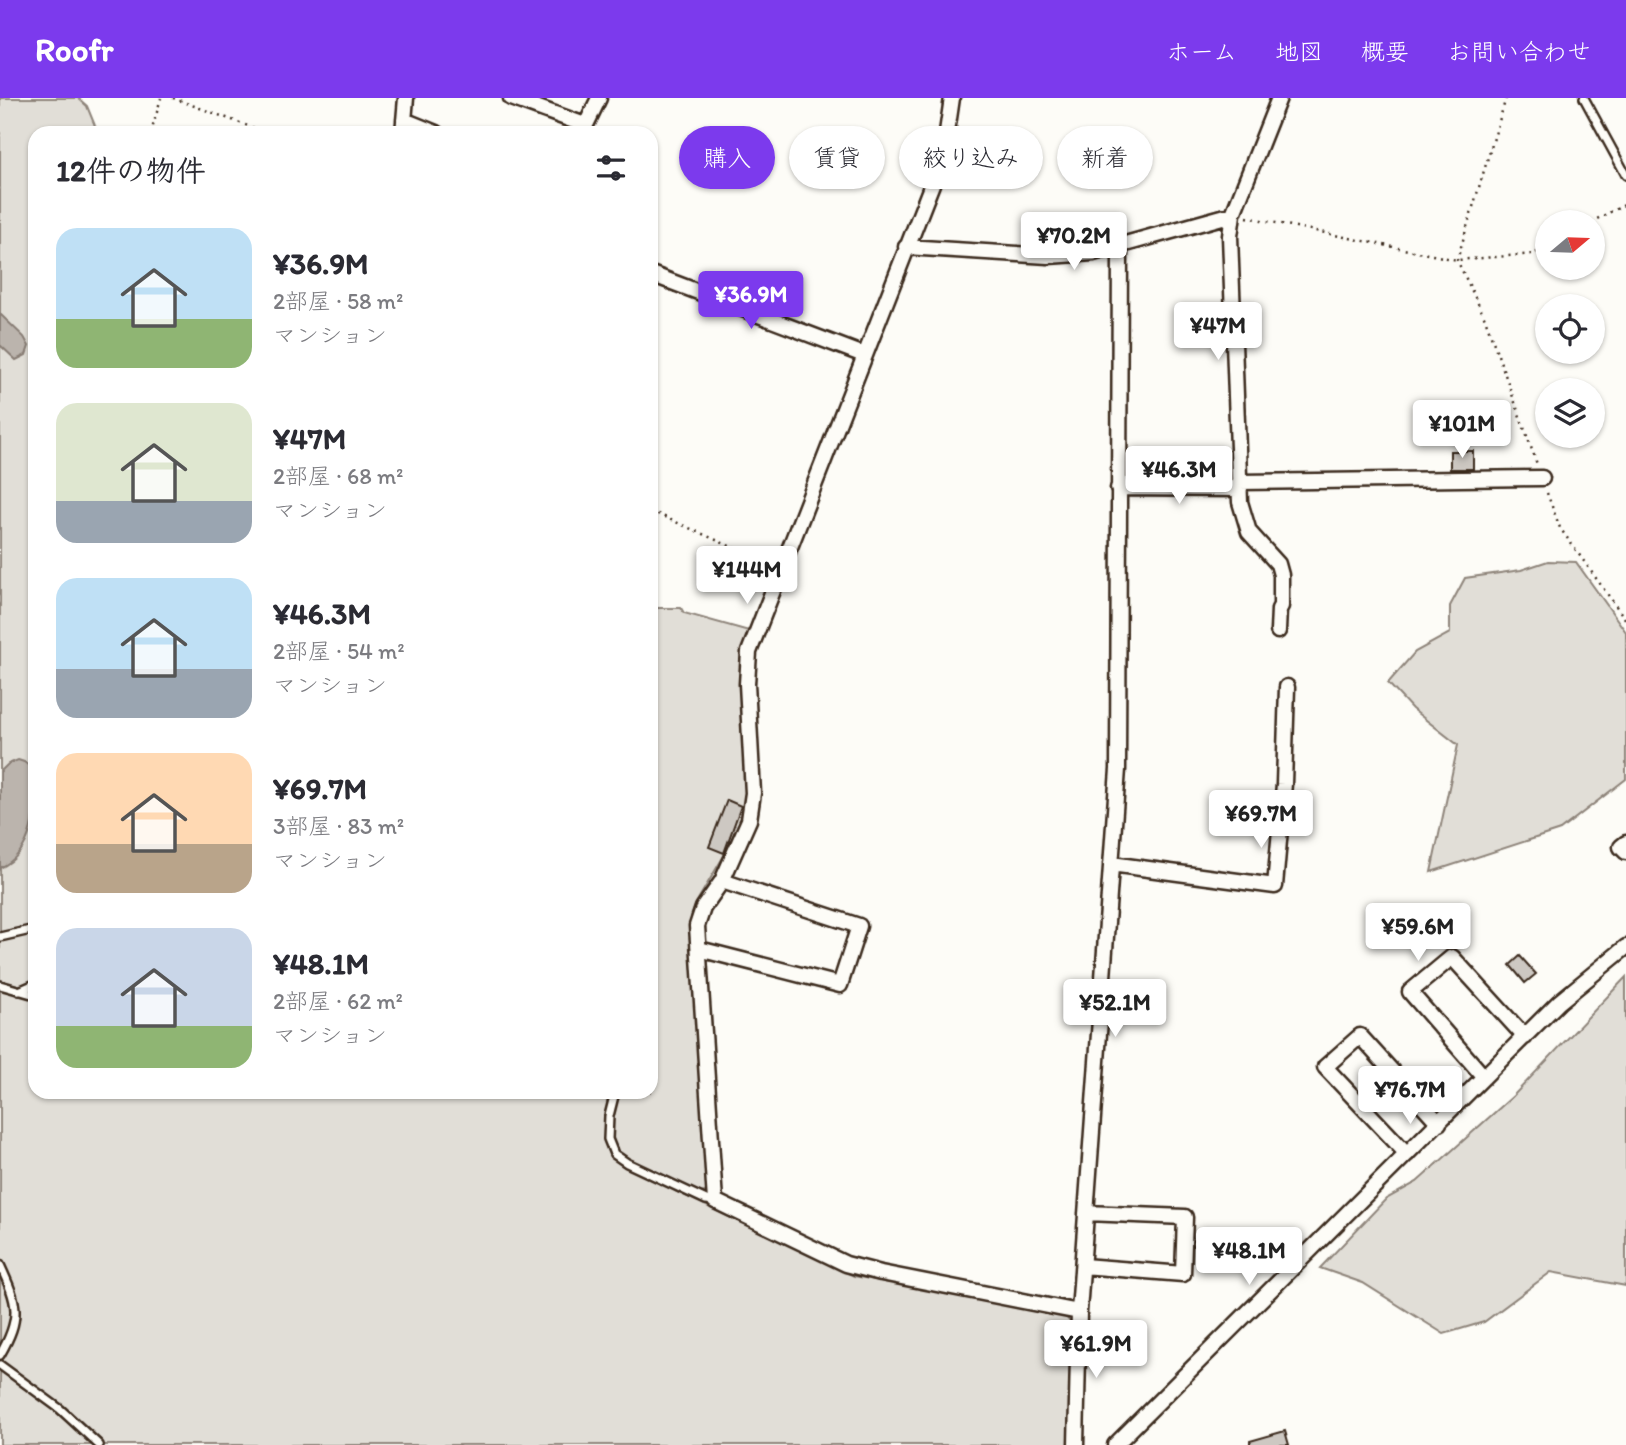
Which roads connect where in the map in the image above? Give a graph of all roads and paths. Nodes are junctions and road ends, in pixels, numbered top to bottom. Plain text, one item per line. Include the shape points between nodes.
1 (161, 98) edge
2 (173, 98) edge
3 (406, 98) edge
4 (511, 98) edge
5 (599, 98) edge
6 (952, 98) edge
7 (1279, 98) edge
8 (1506, 98) edge
9 (1584, 98) edge
10 (153, 126) edge
11 (248, 126) edge
12 (403, 126) edge
13 (577, 126) edge
14 (585, 126) edge
15 (1626, 175) edge
16 (1626, 204) edge
17 (1233, 214) junction
18 (1605, 215) edge
19 (906, 247) junction
20 (1120, 247) junction
21 (1535, 253) edge
22 (1457, 260) junction
23 (658, 277) edge
24 (864, 355) junction
25 (1542, 478) junction
26 (1239, 485) junction
27 (1118, 488) junction
28 (658, 515) edge
29 (780, 569) junction
30 (1626, 620) edge
31 (1278, 631) dead end
32 (1287, 687) dead end
33 (1626, 843) edge
34 (1626, 852) edge
35 (1111, 864) junction
36 (722, 881) junction
37 (28, 931) edge
38 (0, 937) edge
39 (1626, 947) edge
40 (699, 949) junction
41 (0, 985) edge
42 (28, 987) edge
43 (18, 991) junction
44 (28, 993) edge
45 (1525, 1037) junction
46 (1484, 1077) junction
47 (613, 1099) edge
48 (1439, 1123) junction
49 (1407, 1154) junction
50 (715, 1201) junction
51 (1086, 1213) junction
52 (0, 1265) edge
53 (1083, 1266) junction
54 (1079, 1312) junction
55 (0, 1355) edge
56 (0, 1365) edge
57 (99, 1445) edge
58 (1076, 1445) edge
59 (1115, 1445) edge

1 - 10 path
2 - 11 path
3 - 12 street
4 - 13 street
5 - 14 street
6 - 19 street via 945,146
7 - 17 street
8 - 22 path
9 - 15 lane
16 - 18 path
17 - 20 street
17 - 22 path
17 - 26 street
19 - 20 street via 1048,256
19 - 24 street
20 - 27 street
21 - 22 path
22 - 25 path via 1484,316
23 - 24 street
24 - 29 street
25 - 26 street
25 - 30 path via 1560,528
26 - 27 street
26 - 31 street via 1249,532 1279,564
27 - 35 street via 1118,769
28 - 29 path
29 - 36 street via 749,652 753,793 749,820
32 - 35 street via 1275,886
33 - 34 street via 1622,847
35 - 51 street
36 - 40 street via 703,908 697,926
36 - 40 street via 859,926 840,985
37 - 38 lane
39 - 45 street
40 - 50 street
41 - 43 lane
42 - 43 lane
43 - 44 lane
45 - 46 street
45 - 46 street via 1452,957 1410,992
46 - 48 street
47 - 50 lane via 608,1139 614,1154
48 - 49 street
48 - 49 street via 1360,1036 1325,1067
49 - 59 street
50 - 54 street via 846,1264
51 - 53 street
51 - 53 street via 1185,1217 1184,1274
52 - 55 lane via 16,1310 13,1331
53 - 54 street
54 - 58 street
56 - 57 lane

